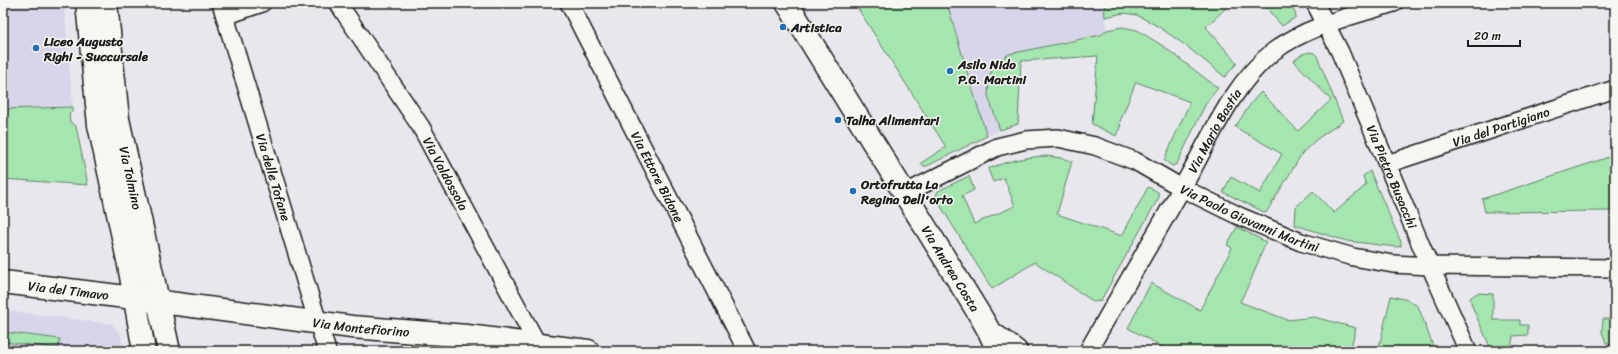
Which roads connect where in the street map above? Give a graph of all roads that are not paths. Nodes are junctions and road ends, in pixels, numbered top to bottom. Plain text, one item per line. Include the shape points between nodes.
1 (87, 3) edge
2 (106, 3) edge
3 (262, 3) edge
4 (338, 3) edge
5 (568, 3) edge
6 (787, 3) edge
7 (1315, 3) edge
8 (1394, 3) edge
9 (223, 10) edge
10 (1326, 24) junction
11 (1615, 89) edge
12 (1387, 164) junction
13 (1182, 188) junction
14 (906, 193) junction
15 (1430, 266) junction
16 (1615, 268) edge
17 (3, 282) edge
18 (134, 298) junction
19 (158, 301) junction
20 (318, 322) junction
21 (989, 330) junction
22 (539, 348) edge
23 (144, 351) edge
24 (169, 351) edge
25 (327, 351) edge
26 (588, 351) edge
27 (747, 351) edge
28 (998, 351) edge
29 (1016, 351) edge
30 (1088, 351) edge
31 (1468, 351) edge

1 - 18 main road, Via Tolmino via 98,119
2 - 19 main road, Via Tolmino via 118,119
3 - 9 street
4 - 22 street, Via Valdossola via 421,127
5 - 27 street, Via Ettore Bidone
6 - 14 main road, Via Andrea Costa
7 - 10 street, Via Pietro Busacchi
8 - 10 street, Via Mario Bastia
9 - 20 street, Via delle Tofane
10 - 12 street, Via Pietro Busacchi
10 - 13 street, Via Mario Bastia via 1274,51 1257,66 1216,126
11 - 12 street, Via del Partigiano
12 - 15 street, Via Pietro Busacchi
13 - 14 street, Via Paolo Giovanni Martini via 1135,161 1095,146 1052,138 1026,140 997,147
13 - 15 street, Via Paolo Giovanni Martini via 1301,242 1353,257 1393,264
13 - 30 street, Via Mario Bastia
14 - 21 main road, Via Andrea Costa
15 - 16 street, Via Paolo Giovanni Martini
15 - 31 street, Via Pietro Busacchi
17 - 18 main road, Via del Timavo
18 - 19 main road, Via Montefiorino
18 - 23 main road, Via Tolmino
19 - 20 main road, Via Montefiorino
19 - 24 main road, Via Tolmino
20 - 22 main road, Via Montefiorino
20 - 25 street, Via delle Tofane
21 - 28 main road, Via Andrea Costa
21 - 29 main road, Via Andrea Costa
22 - 26 main road, Via Montefiorino

